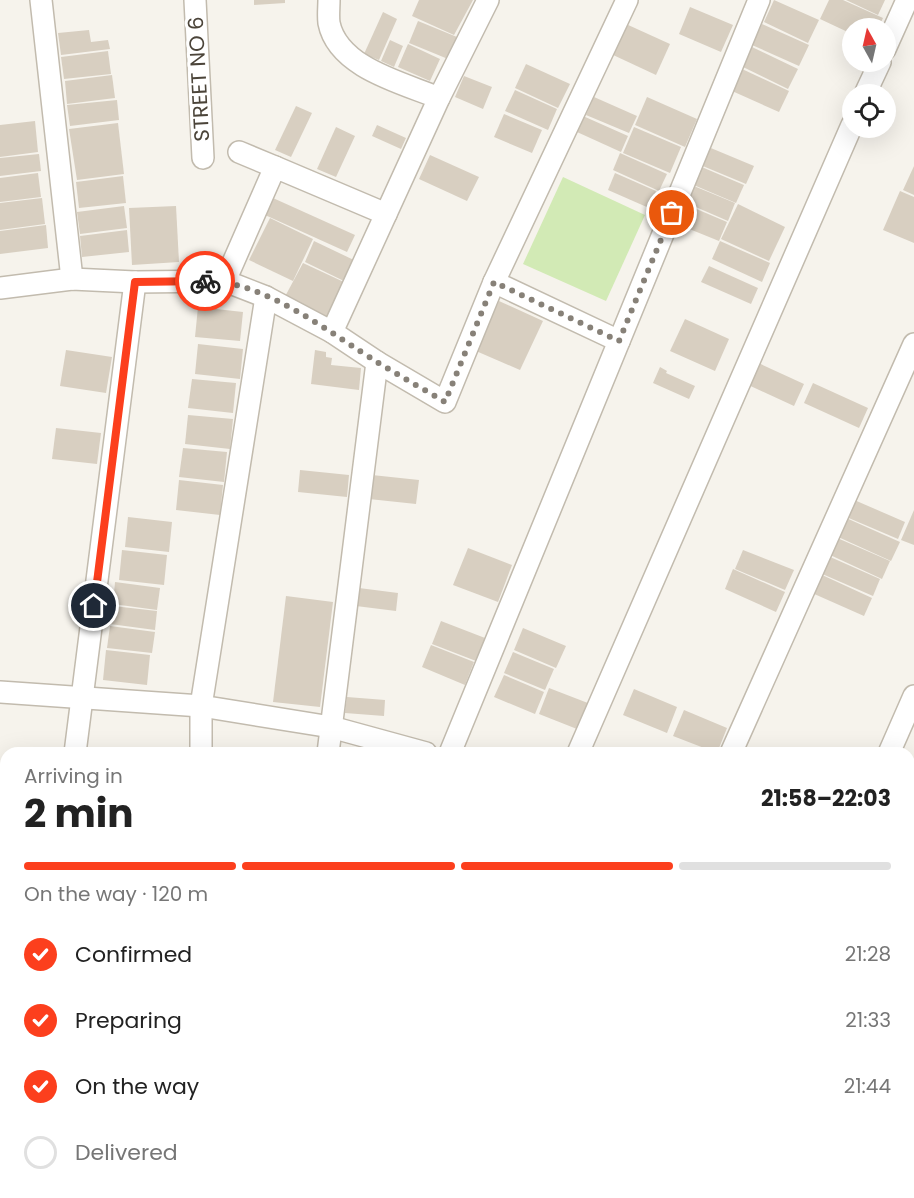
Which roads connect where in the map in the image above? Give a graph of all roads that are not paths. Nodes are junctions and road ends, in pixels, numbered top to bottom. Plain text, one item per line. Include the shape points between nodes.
1 (41, 0) edge
2 (195, 0) edge
3 (329, 0) edge
4 (488, 0) edge
5 (627, 0) edge
6 (759, 0) edge
7 (907, 0) edge
8 (896, 25) edge
9 (439, 98) junction
10 (846, 138) edge
11 (240, 152) dead end
12 (203, 158) dead end
13 (275, 167) junction
14 (386, 214) junction
15 (72, 279) junction
16 (225, 280) junction
17 (135, 282) junction
18 (494, 282) junction
19 (0, 288) edge
20 (266, 297) junction
21 (332, 332) junction
22 (619, 341) junction
23 (914, 344) edge
24 (377, 362) junction
25 (0, 693) edge
26 (914, 696) edge
27 (83, 698) junction
28 (201, 706) junction
29 (331, 727) junction
30 (76, 747) edge
31 (201, 747) edge
32 (329, 747) edge
33 (404, 747) edge
34 (452, 747) edge
35 (582, 747) edge
36 (734, 747) edge
37 (892, 747) edge

1 - 15 street
2 - 12 street, STREET NO 6
3 - 9 street via 329,24 354,62
4 - 9 street
5 - 18 street
6 - 22 street
7 - 8 street
9 - 14 street
10 - 35 street
11 - 13 street
13 - 14 street
13 - 16 street
14 - 21 street
15 - 17 street
15 - 19 street
16 - 17 street
16 - 20 street
17 - 27 street
18 - 22 street
18 - 24 street via 445,402
20 - 21 street
20 - 28 street
21 - 24 street
22 - 34 street
23 - 36 street
24 - 29 street
25 - 27 street
26 - 37 street
27 - 28 street
27 - 30 street
28 - 29 street
28 - 31 street
29 - 32 street
29 - 33 street

